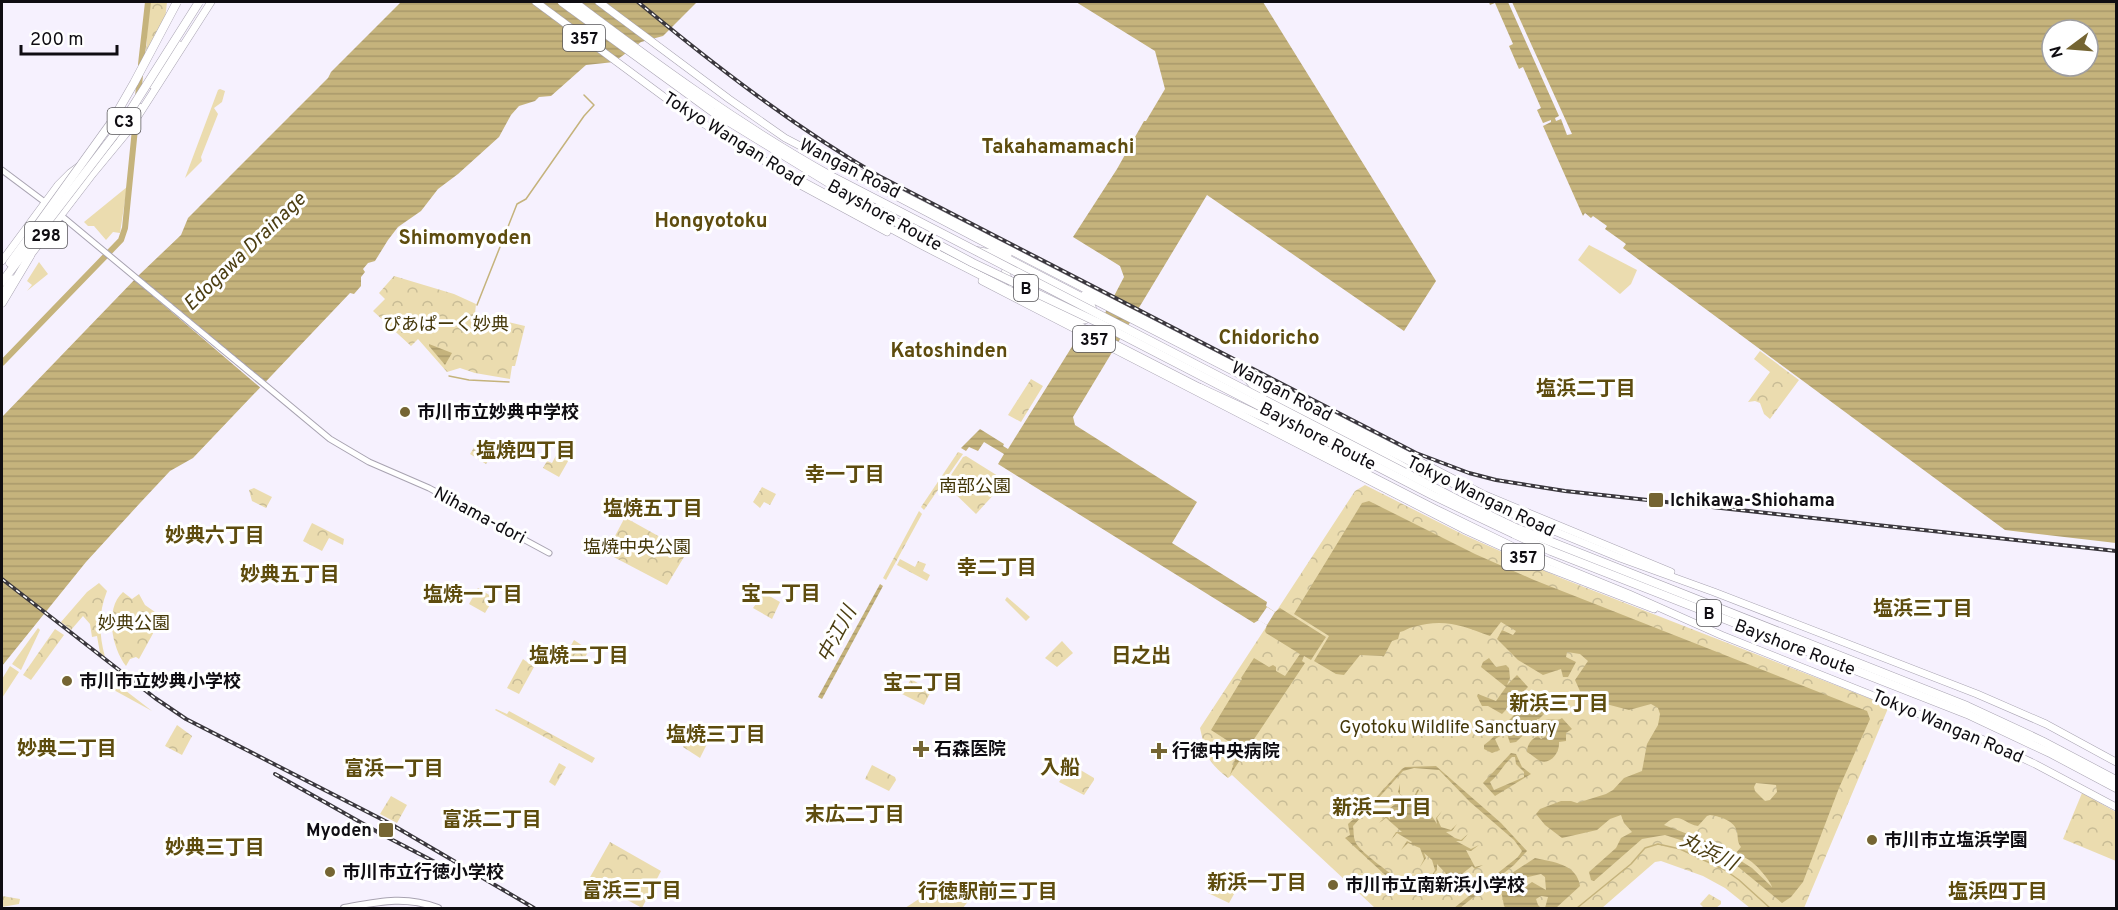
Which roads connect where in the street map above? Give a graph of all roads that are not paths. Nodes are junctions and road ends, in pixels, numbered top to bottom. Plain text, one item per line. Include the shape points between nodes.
1 (177, 2) edge
2 (199, 2) edge
3 (206, 2) edge
4 (213, 2) edge
5 (536, 2) edge
6 (561, 2) edge
7 (599, 2) edge
8 (574, 4) edge
9 (763, 123) junction
10 (748, 152) junction
11 (2, 170) edge
12 (44, 202) junction
13 (61, 215) junction
14 (37, 231) junction
15 (975, 251) junction
16 (30, 256) junction
17 (2, 261) edge
18 (2, 274) edge
19 (2, 282) edge
20 (1082, 287) junction
21 (2, 294) edge
22 (2, 303) edge
23 (1056, 318) junction
24 (1155, 331) junction
25 (1134, 333) junction
26 (1125, 349) junction
27 (1202, 352) junction
28 (1248, 380) joint
29 (1184, 383) junction
30 (1200, 387) junction
31 (1288, 403) junction
32 (1381, 468) junction
33 (1462, 502) junction
34 (1515, 531) junction
35 (549, 553) dead end
36 (1714, 592) junction
37 (1695, 624) junction
38 (1906, 686) junction
39 (2116, 762) edge
40 (2116, 780) edge
41 (2116, 788) edge
42 (2116, 807) edge
43 (344, 909) edge
44 (438, 909) edge

1 - 14 highway, C3, bridge via 111,123
2 - 14 highway, C3, bridge via 118,130
3 - 12 highway, 298, bridge via 124,128 63,180
4 - 13 highway, 298 via 122,139
5 - 10 highway, Tokyo Wangan Road / 357 via 675,105
6 - 8 highway, Bayshore Route / B, bridge
7 - 9 highway, Tokyo Wangan Road / 357
8 - 15 highway, Bayshore Route / B, bridge via 768,140
8 - 32 highway, Bayshore Route / B, bridge via 712,112 868,207
9 - 20 highway, Wangan Road / 357
9 - 24 highway, Tokyo Wangan Road / 357 via 882,190
10 - 23 highway, Wangan Road / 357 via 799,186
10 - 26 highway, Tokyo Wangan Road / 357
11 - 12 main road, Nihama-dori
12 - 13 main road, Nihama-dori
12 - 17 highway, 298
13 - 16 highway, 298
13 - 35 main road, Nihama-dori via 330,439
14 - 18 highway, C3
14 - 19 highway, C3
15 - 25 highway, Bayshore Route / B, bridge
15 - 25 highway, bridge via 1000,255 1092,305 1087,318 1083,320 1026,292 1008,280 1006,271 1010,266 1019,268 1121,322
16 - 21 highway, 298
16 - 22 highway
20 - 24 highway
20 - 27 highway, Wangan Road / 357
23 - 26 highway
23 - 29 highway, Wangan Road / 357
24 - 27 highway, Tokyo Wangan Road / 357
25 - 33 highway, Bayshore Route / B, bridge
26 - 29 highway, Tokyo Wangan Road / 357
27 - 28 highway, Tokyo Wangan Road / 357
27 - 36 highway, Wangan Road / 357 via 1485,495
28 - 31 highway
29 - 30 highway, Tokyo Wangan Road / 357
29 - 37 highway, Wangan Road / 357 via 1488,541
30 - 32 highway, bridge
30 - 37 highway, Tokyo Wangan Road / 357 via 1514,547
31 - 33 highway, bridge
31 - 36 highway, Tokyo Wangan Road / 357 via 1556,533
32 - 34 highway, Bayshore Route / B, bridge
33 - 34 highway, Bayshore Route / B, bridge
34 - 38 highway, Bayshore Route / B
36 - 39 highway, Tokyo Wangan Road / 357 via 1977,694
37 - 42 highway, Tokyo Wangan Road / 357 via 1975,735
38 - 40 highway, Bayshore Route / B via 2009,725
38 - 41 highway, Bayshore Route / B
43 - 44 main road via 399,900

